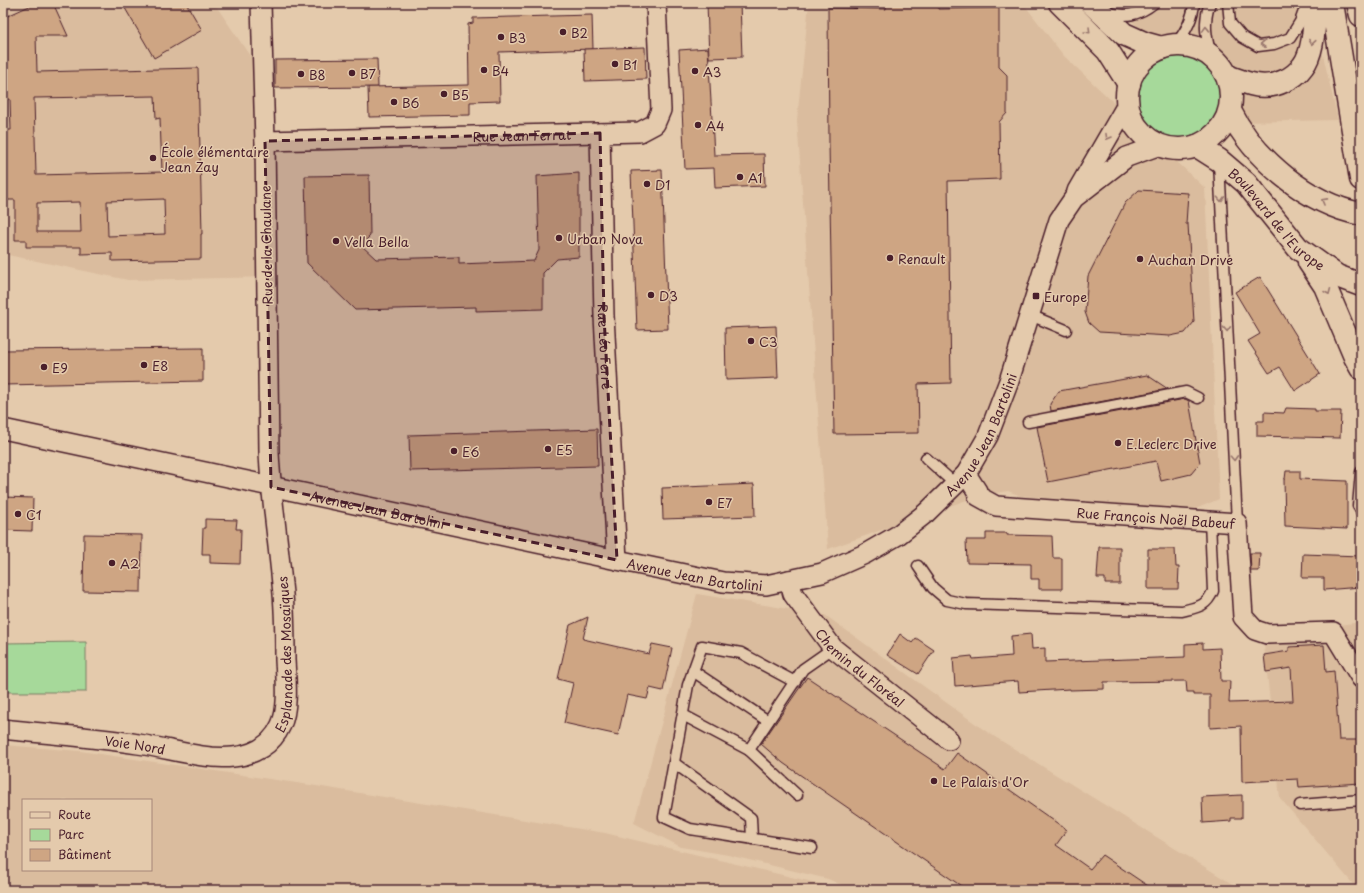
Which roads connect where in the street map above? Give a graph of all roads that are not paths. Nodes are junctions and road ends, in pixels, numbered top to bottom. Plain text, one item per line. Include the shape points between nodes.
1 (261, 3) edge
2 (656, 3) edge
3 (1060, 3) edge
4 (1154, 3) edge
5 (1194, 3) edge
6 (1210, 3) edge
7 (1228, 3) edge
8 (1307, 3) edge
9 (1315, 3) edge
10 (1332, 3) edge
11 (1342, 3) edge
12 (1358, 3) edge
13 (1094, 6) edge
14 (1361, 15) edge
15 (1168, 47) junction
16 (1211, 56) junction
17 (1227, 76) junction
18 (1128, 94) junction
19 (1230, 111) junction
20 (1361, 123) edge
21 (600, 132) junction
22 (265, 141) junction
23 (1160, 145) junction
24 (1198, 146) junction
25 (1219, 160) junction
26 (1361, 179) edge
27 (1074, 198) junction
28 (1361, 214) edge
29 (1298, 248) junction
30 (1361, 285) edge
31 (1030, 315) junction
32 (1066, 330) dead end
33 (1361, 368) edge
34 (1198, 398) dead end
35 (1028, 422) dead end
36 (3, 429) edge
37 (926, 458) dead end
38 (1361, 472) edge
39 (960, 479) junction
40 (271, 486) junction
41 (1361, 511) edge
42 (1210, 521) junction
43 (1237, 523) junction
44 (617, 560) junction
45 (918, 566) dead end
46 (789, 580) junction
47 (833, 648) junction
48 (693, 671) junction
49 (1361, 678) edge
50 (794, 682) junction
51 (682, 715) junction
52 (768, 721) junction
53 (3, 729) edge
54 (949, 740) dead end
55 (265, 746) joint
56 (749, 750) junction
57 (674, 763) junction
58 (797, 796) dead end
59 (1361, 800) edge
60 (1300, 805) dead end
61 (752, 838) junction
62 (812, 848) dead end

1 - 22 street, Rue de la Chaulane
2 - 21 street, Rue Jean Ferrat via 661,110 655,124 640,132
3 -> 18 street via 1108,51
4 - 13 lane via 1130,16 1113,14
5 - 15 lane via 1190,22 1184,34
16 -> 6 lane via 1205,24
8 -> 7 lane via 1300,22 1290,38 1258,46 1242,37 1230,23
9 -> 17 street via 1310,53 1304,66 1293,76 1279,84 1266,86
10 - 26 street
11 - 20 street
12 - 14 street
13 - 15 street via 1124,34 1144,43
15 - 16 street via 1188,46 1200,49
15 - 18 street via 1150,54 1141,62 1133,72
16 - 17 street via 1220,64
17 - 19 street via 1230,86
18 - 23 street via 1131,117 1138,129
18 -> 27 street
19 - 24 street via 1218,132
28 -> 19 street via 1330,205 1281,174 1247,139
21 - 22 street, Rue Jean Ferrat
21 - 44 street, Rue Léo Ferré via 604,316
22 - 40 street, Rue de la Chaulane
23 - 24 street via 1172,149
23 - 27 street, Avenue Jean Bartolini via 1127,157
24 - 25 street, Boulevard de l'Europe
25 - 29 street, Boulevard de l'Europe via 1246,183
25 -> 43 lane
27 - 31 street, Avenue Jean Bartolini via 1059,220
29 - 30 street, Boulevard de l'Europe via 1337,276
29 -> 33 street via 1325,286
31 - 32 lane
31 - 39 street, Avenue Jean Bartolini via 988,436
34 - 35 lane via 1186,392
36 - 40 street, Avenue Jean Bartolini
37 - 39 lane
38 - 41 lane via 1358,506
39 - 42 street, Rue François Noël Babeuf via 978,491 978,496 996,506
39 - 46 street, Avenue Jean Bartolini via 926,513 898,535 865,554 822,573
40 - 44 street, Avenue Jean Bartolini
40 - 55 street, Esplanade des Mosaïques via 283,586 286,692 282,724
42 - 43 street, Rue François Noël Babeuf
42 - 45 lane via 1213,591 1209,601 1182,611 966,604 947,600 933,588
43 - 49 street, Rue François Noël Babeuf via 1243,617 1255,630 1267,634 1332,632
44 - 46 street, Avenue Jean Bartolini via 723,582 766,585
46 - 47 street, Chemin du Floréal via 793,594
47 - 50 lane via 803,669
47 - 54 street, Chemin du Floréal
48 - 50 lane via 702,646 741,653
48 - 51 lane
48 - 52 lane
50 - 52 lane
51 - 56 lane
51 - 57 lane
52 - 56 lane
53 - 55 street, Voie Nord via 138,744 226,758 249,754
56 - 58 lane
57 - 61 lane via 751,818
57 - 61 lane via 664,817 690,829
59 - 60 lane
61 - 62 lane

